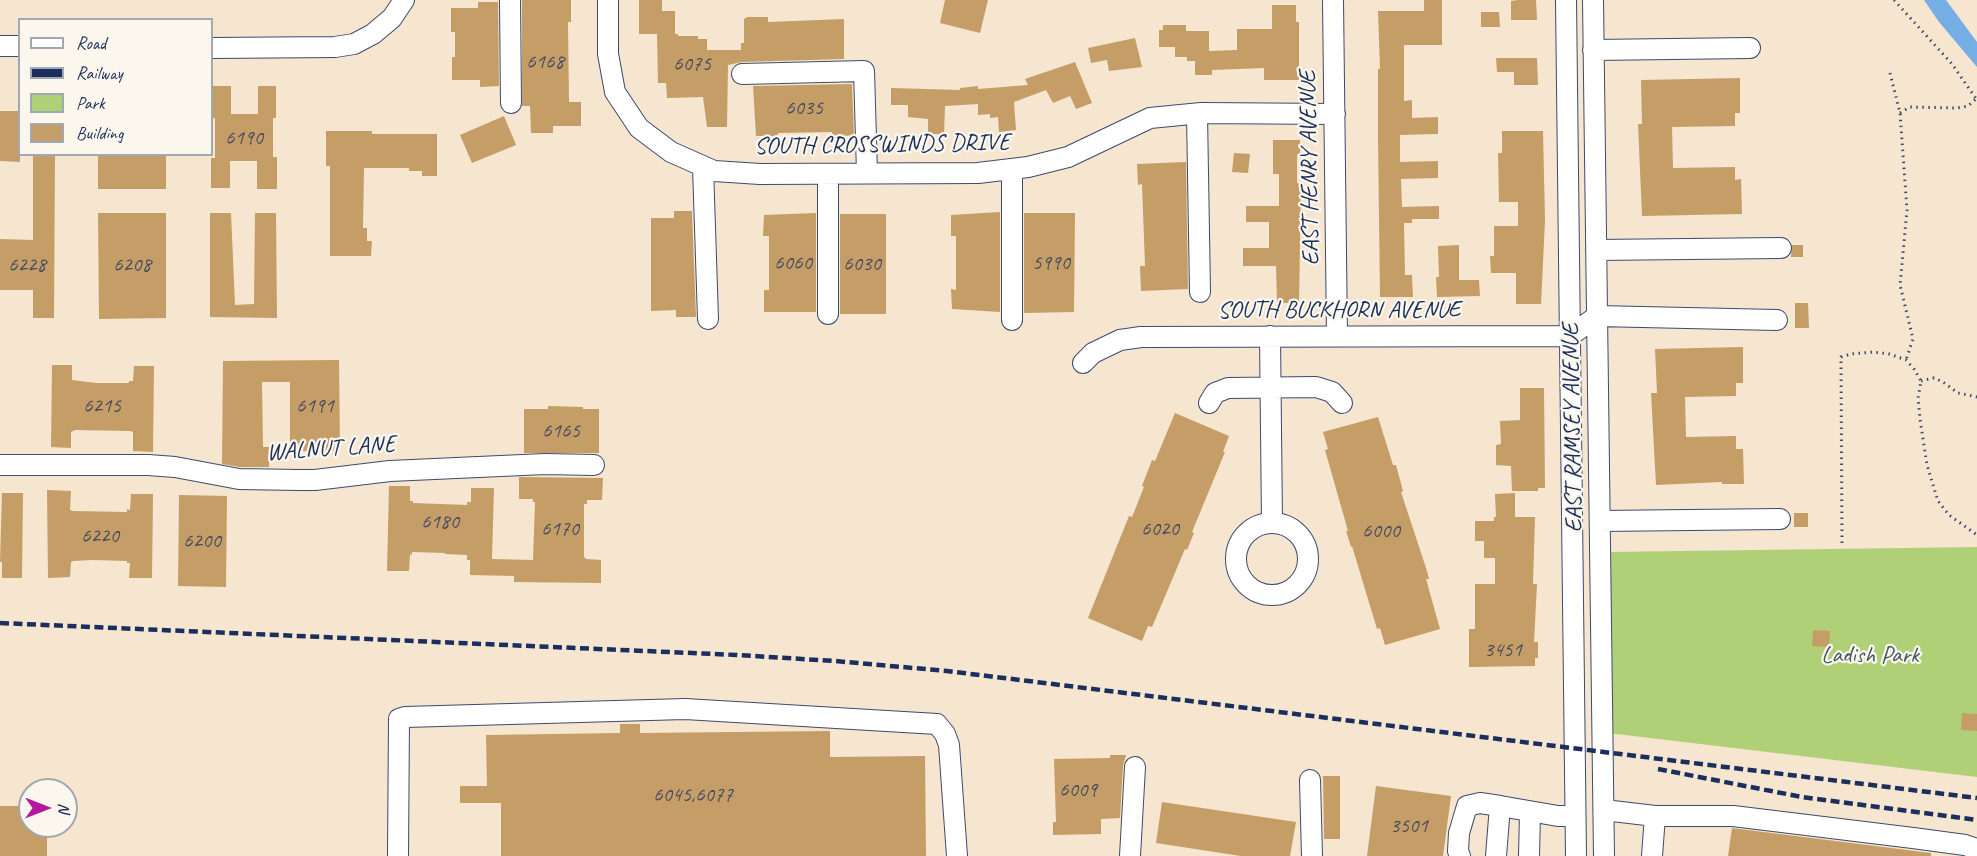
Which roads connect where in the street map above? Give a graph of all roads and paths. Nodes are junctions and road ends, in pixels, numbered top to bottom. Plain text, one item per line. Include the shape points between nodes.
1 (404, 0) edge
2 (510, 0) edge
3 (608, 0) edge
4 (1333, 0) edge
5 (1566, 0) edge
6 (1593, 0) edge
7 (1894, 0) edge
8 (0, 46) edge
9 (18, 46) edge
10 (213, 48) edge
11 (1750, 48) dead end
12 (1593, 50) junction
13 (1890, 73) dead end
14 (742, 74) dead end
15 (1977, 100) edge
16 (512, 103) dead end
17 (1900, 113) junction
18 (1197, 114) junction
19 (1335, 114) junction
20 (703, 167) junction
21 (1012, 169) junction
22 (867, 173) junction
23 (828, 174) junction
24 (1780, 248) dead end
25 (1596, 250) junction
26 (1200, 292) dead end
27 (828, 314) dead end
28 (1597, 316) junction
29 (708, 319) dead end
30 (1012, 320) dead end
31 (1777, 320) dead end
32 (1270, 336) junction
33 (1337, 336) junction
34 (1570, 336) junction
35 (1906, 360) junction
36 (1083, 363) dead end
37 (1921, 381) junction
38 (1271, 388) junction
39 (1977, 397) edge
40 (1209, 403) dead end
41 (1342, 404) dead end
42 (0, 465) edge
43 (594, 465) dead end
44 (1780, 519) dead end
45 (1600, 521) junction
46 (1272, 523) dead end
47 (1977, 536) edge
48 (1842, 543) dead end
49 (1136, 767) dead end
50 (1310, 780) dead end
51 (1500, 806) junction
52 (1604, 810) junction
53 (1530, 812) junction
54 (1575, 816) junction
55 (1655, 816) junction
56 (1977, 849) edge
57 (398, 856) edge
58 (957, 856) edge
59 (1130, 856) edge
60 (1312, 856) edge
61 (1460, 856) edge
62 (1496, 856) edge
63 (1529, 856) edge
64 (1575, 856) edge
65 (1604, 856) edge
66 (1653, 856) edge

1 - 10 street via 392,18 354,44
2 - 16 street
3 - 20 street, SOUTH CROSSWINDS DRIVE via 608,54 615,92 639,128 671,152
4 - 19 street, EAST HENRY AVENUE
5 - 34 street, EAST RAMSEY AVENUE
6 - 12 street, EAST RAMSEY AVENUE
7 - 15 path via 1952,64
8 - 9 street
11 - 12 street
12 - 25 street, EAST RAMSEY AVENUE
13 - 17 path
14 - 22 street via 864,71
15 - 17 path via 1957,108 1910,107
17 - 35 path via 1907,210 1900,285 1913,339
18 - 19 street, SOUTH CROSSWINDS DRIVE
18 - 21 street, SOUTH CROSSWINDS DRIVE via 1150,118 1068,157
18 - 26 street
19 - 33 street, EAST HENRY AVENUE
20 - 23 street, SOUTH CROSSWINDS DRIVE via 760,174
20 - 29 street
21 - 22 street, SOUTH CROSSWINDS DRIVE via 978,173
21 - 30 street
22 - 23 street, SOUTH CROSSWINDS DRIVE
23 - 27 street
24 - 25 street
25 - 28 street, EAST RAMSEY AVENUE
28 - 31 street
28 - 34 street
28 - 45 street, EAST RAMSEY AVENUE
32 - 33 street, SOUTH BUCKHORN AVENUE
32 - 36 street, SOUTH BUCKHORN AVENUE via 1120,340 1093,353
32 - 38 street
33 - 34 street, SOUTH BUCKHORN AVENUE
34 - 54 street, EAST RAMSEY AVENUE
35 - 37 path
35 - 48 path via 1873,352 1841,357
37 - 39 path via 1934,378 1959,393
37 - 47 path via 1920,419 1927,465 1938,501 1949,515
38 - 40 street via 1228,388 1215,393
38 - 41 street via 1316,387 1332,392
38 - 46 street
42 - 43 street, WALNUT LANE via 148,465 239,479 299,480 390,471
44 - 45 street
45 - 52 street, EAST RAMSEY AVENUE
49 - 59 street
50 - 60 street
51 - 53 street
51 - 61 street via 1467,806 1459,833
51 - 62 street
52 - 55 street
52 - 65 street, EAST RAMSEY AVENUE
53 - 54 street
53 - 63 street
54 - 64 street, EAST RAMSEY AVENUE
55 - 56 street via 1733,816
55 - 66 street
57 - 58 street via 399,719 685,709 937,724 950,745

